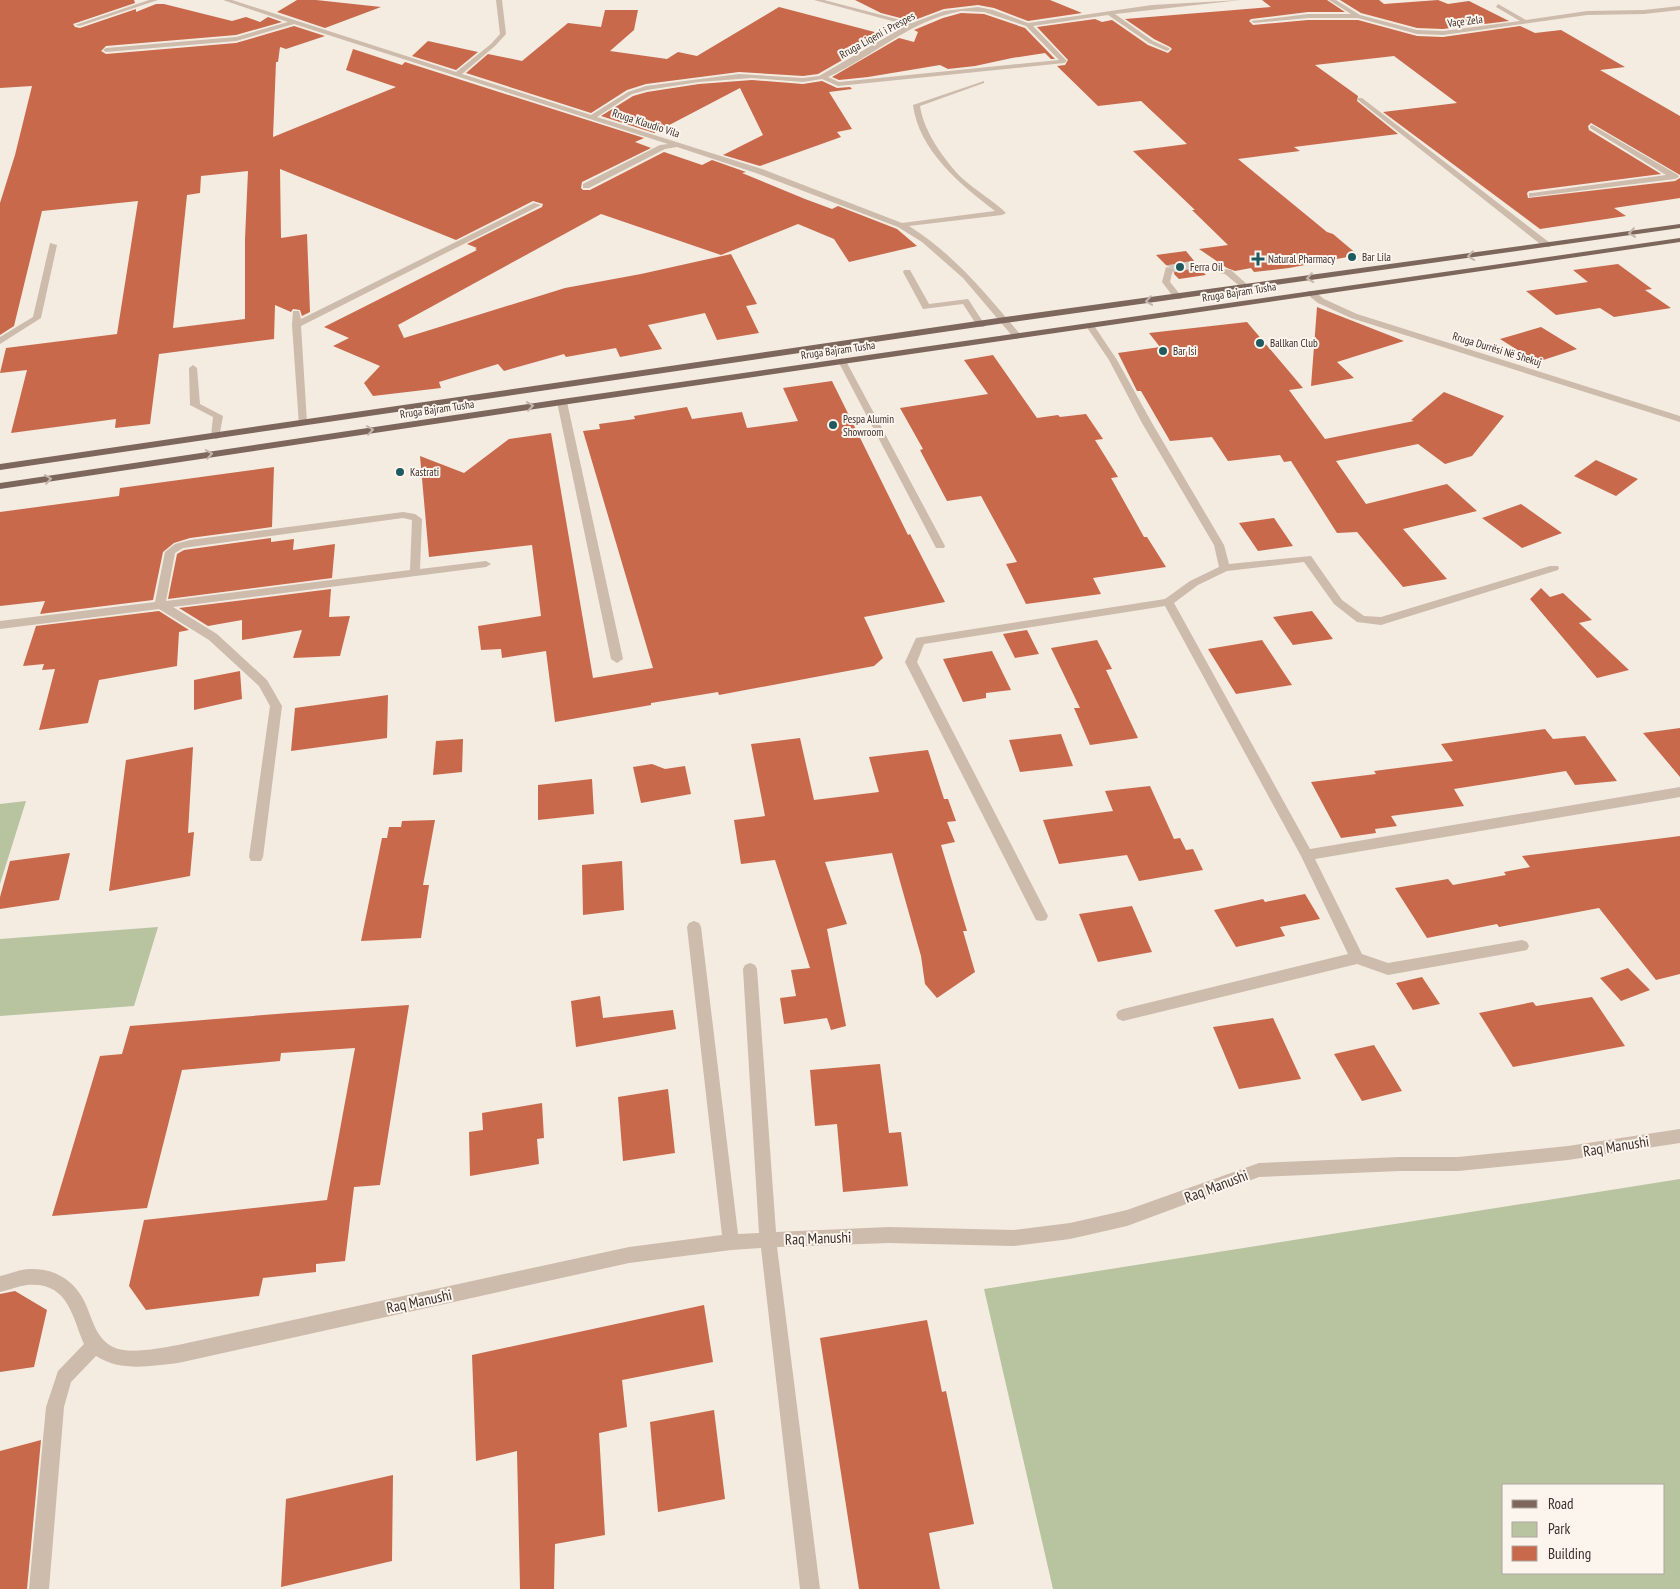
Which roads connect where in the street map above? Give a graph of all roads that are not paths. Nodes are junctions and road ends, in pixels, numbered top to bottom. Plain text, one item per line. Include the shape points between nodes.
1 (155, 0) edge
2 (226, 0) edge
3 (499, 0) edge
4 (817, 0) edge
5 (1238, 0) edge
6 (1332, 0) edge
7 (1498, 6) dead end
8 (1680, 8) edge
9 (1108, 13) junction
10 (1358, 16) junction
11 (1523, 20) junction
12 (1254, 21) dead end
13 (294, 22) junction
14 (78, 25) dead end
15 (912, 25) junction
16 (1028, 25) junction
17 (1167, 49) dead end
18 (106, 50) dead end
19 (456, 75) junction
20 (822, 78) junction
21 (982, 82) dead end
22 (1360, 99) dead end
23 (592, 117) junction
24 (1592, 128) dead end
25 (676, 145) junction
26 (1676, 177) edge
27 (586, 186) dead end
28 (1532, 195) dead end
29 (537, 205) dead end
30 (901, 225) junction
31 (1680, 226) edge
32 (1680, 240) edge
33 (53, 245) dead end
34 (1547, 245) junction
35 (1192, 266) tunnel mouth
36 (1169, 269) dead end
37 (907, 272) dead end
38 (1246, 287) junction
39 (1311, 292) junction
40 (1178, 297) junction
41 (296, 313) dead end
42 (1005, 320) junction
43 (296, 325) junction
44 (981, 325) junction
45 (1090, 326) junction
46 (1018, 336) junction
47 (0, 341) edge
48 (842, 361) junction
49 (194, 368) dead end
50 (562, 402) junction
51 (1680, 419) edge
52 (302, 423) junction
53 (216, 436) junction
54 (0, 467) edge
55 (0, 486) edge
56 (940, 546) dead end
57 (486, 564) dead end
58 (1225, 568) junction
59 (1554, 568) dead end
60 (415, 573) junction
61 (1168, 602) junction
62 (160, 604) junction
63 (0, 625) edge
64 (617, 659) dead end
65 (1680, 792) edge
66 (1307, 855) junction
67 (256, 857) dead end
68 (1041, 916) dead end
69 (694, 927) dead end
70 (1522, 946) dead end
71 (1357, 958) junction
72 (750, 968) dead end
73 (1123, 1015) dead end
74 (1680, 1136) edge
75 (768, 1240) junction
76 (731, 1242) junction
77 (0, 1284) edge
78 (94, 1346) junction
79 (39, 1589) edge
80 (810, 1589) edge

1 - 14 street
2 - 13 street, Rruga Klaudio Vila
3 - 19 street via 503,34
4 - 15 street
5 - 9 street, Rruga Liqeni i Prespes
6 - 10 street
7 - 11 street
8 - 11 street, Vaçe Zela
9 - 16 street, Rruga Liqeni i Prespes
9 - 17 street
10 - 11 street, Vaçe Zela via 1429,33 1471,31
10 - 12 street, Vaçe Zela via 1300,16
13 - 18 street via 236,39
13 - 19 street, Rruga Klaudio Vila
15 - 16 street, Rruga Liqeni i Prespes via 934,16 978,9
15 - 20 street, Rruga Liqeni i Prespes
16 - 20 street via 1064,61 838,84
19 - 23 street, Rruga Klaudio Vila
20 - 23 street, Rruga Liqeni i Prespes via 749,76 646,88 630,93
21 - 30 street via 916,106 918,120 960,180 1002,213
22 - 34 street
23 - 25 street, Rruga Klaudio Vila
24 - 26 street
25 - 27 street via 663,147
25 - 30 street, Rruga Klaudio Vila via 759,171
26 - 28 street
29 - 43 street
30 - 42 street, Rruga Klaudio Vila via 925,240 966,276
31 -> 34 main road, Rruga Bajram Tusha
32 - 39 main road, Rruga Bajram Tusha
33 - 47 street via 37,318
34 -> 38 main road, Rruga Bajram Tusha
35 - 38 street via 1228,272
36 - 40 street via 1166,282
37 - 44 street via 926,308 965,301
38 - 40 main road, Rruga Bajram Tusha
39 - 45 main road, Rruga Bajram Tusha
39 - 51 street, Rruga Durrësi Në Shekuj via 1321,301 1354,316
40 -> 42 main road, Rruga Bajram Tusha
41 - 43 street
42 - 44 main road, Rruga Bajram Tusha
42 - 46 street, Rruga Klaudio Vila
43 - 52 street
44 - 52 main road, Rruga Bajram Tusha
45 - 46 main road, Rruga Bajram Tusha
45 - 58 street via 1113,360 1219,545
46 - 48 main road, Rruga Bajram Tusha
48 - 50 main road, Rruga Bajram Tusha
48 - 56 street
49 - 53 street via 195,405 218,416
55 -> 50 main road, Rruga Bajram Tusha
50 - 64 street
52 - 53 main road, Rruga Bajram Tusha
53 - 54 main road, Rruga Bajram Tusha
57 - 60 street
58 - 59 street via 1307,558 1338,602 1361,619 1381,621
58 - 61 street via 1194,583
60 - 62 street
60 - 62 street via 417,519 403,515 179,546 170,552
61 - 66 street
61 - 68 street via 920,641 911,662
62 - 63 street
62 - 67 street via 213,637 263,683 276,706
65 - 66 street
66 - 71 street
69 - 76 street
70 - 71 street via 1388,969
71 - 73 street
72 - 75 street
74 - 75 street, Raq Manushi via 1568,1153 1458,1164 1259,1170 1127,1218 1070,1231 1013,1238 889,1235
75 - 76 street, Raq Manushi
75 - 80 street
76 - 78 street, Raq Manushi via 630,1255 178,1354 143,1358 111,1356
77 - 78 street via 33,1276 61,1283 78,1300
78 - 79 street via 64,1377 55,1407

